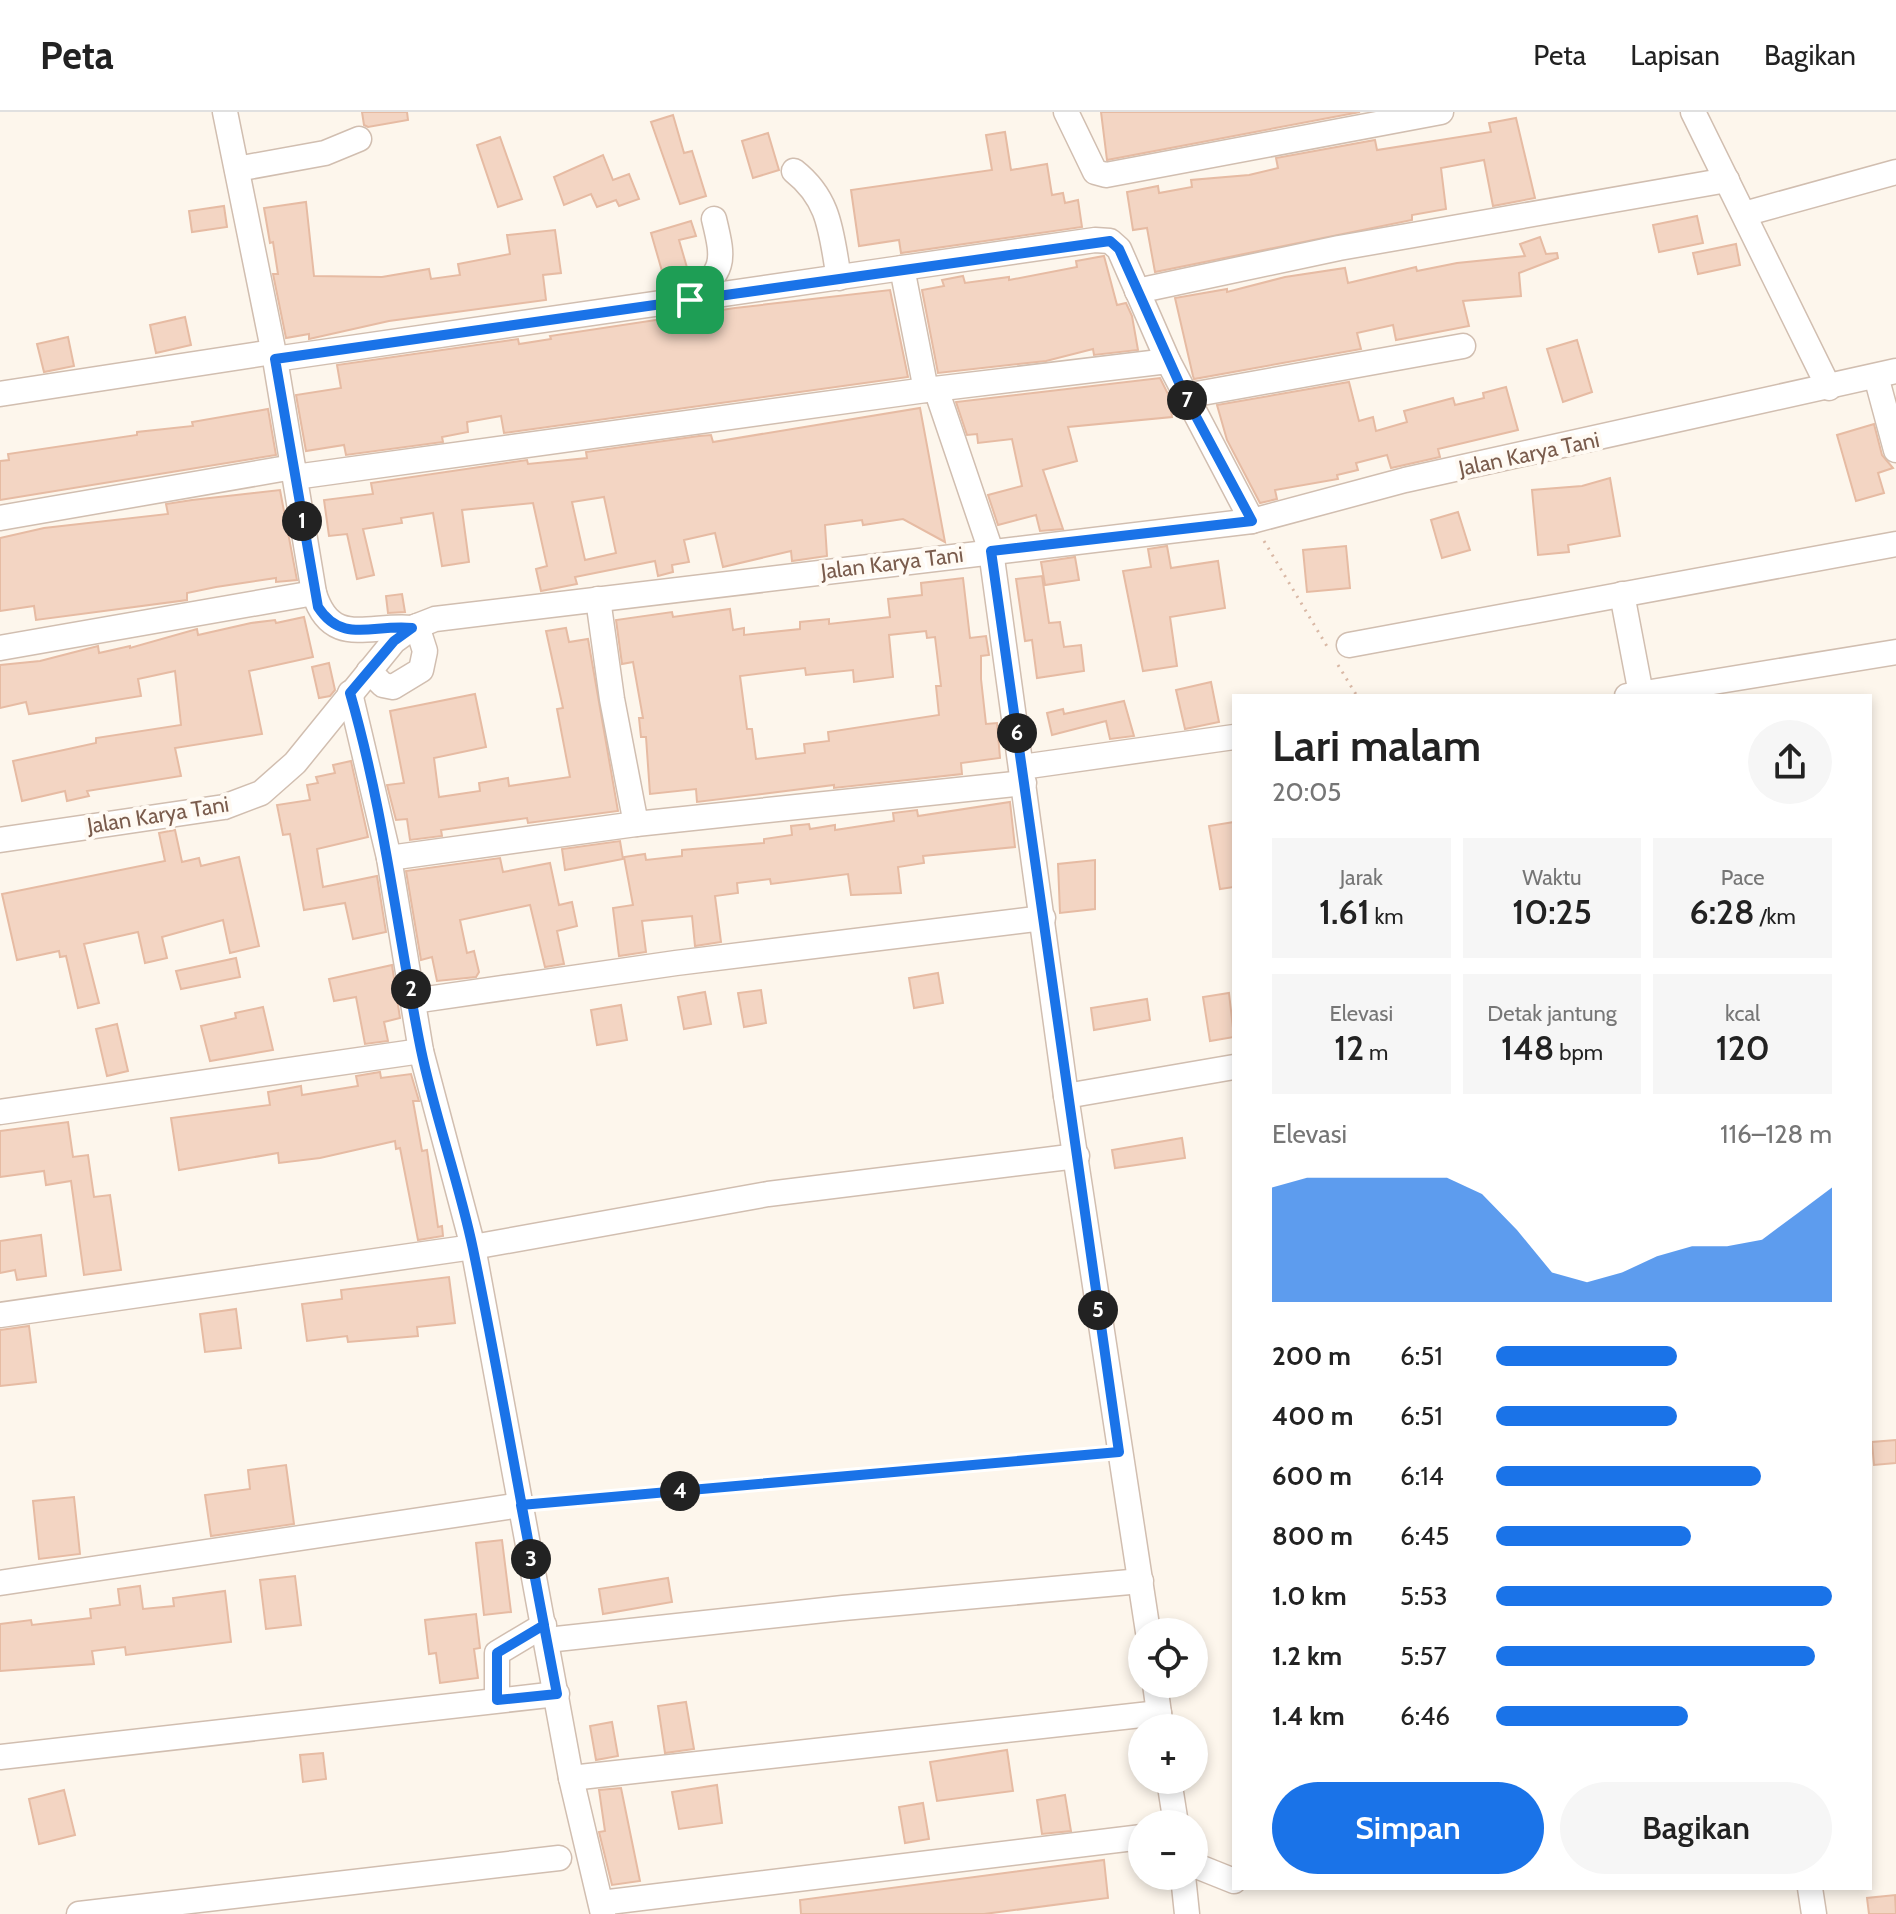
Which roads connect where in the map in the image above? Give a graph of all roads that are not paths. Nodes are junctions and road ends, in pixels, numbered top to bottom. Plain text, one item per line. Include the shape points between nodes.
1 (225, 112) edge
2 (1066, 112) edge
3 (1441, 112) edge
4 (1698, 113) edge
5 (359, 139) dead end
6 (237, 169) junction
7 (794, 171) dead end
8 (1896, 172) edge
9 (1727, 180) junction
10 (1744, 214) junction
11 (714, 219) dead end
12 (902, 268) junction
13 (839, 278) junction
14 (1137, 291) junction
15 (690, 300) junction
16 (1463, 346) dead end
17 (274, 355) junction
18 (1168, 361) junction
19 (1886, 374) edge
20 (1829, 388) junction
21 (931, 390) junction
22 (0, 394) edge
23 (1185, 396) junction
24 (1896, 450) edge
25 (294, 472) junction
26 (0, 518) edge
27 (1252, 521) junction
28 (1896, 544) edge
29 (991, 551) junction
30 (314, 593) junction
31 (1622, 594) junction
32 (598, 599) junction
33 (414, 627) junction
34 (1349, 645) dead end
35 (0, 648) edge
36 (1896, 652) edge
37 (369, 671) junction
38 (350, 693) junction
39 (1634, 694) edge
40 (1640, 694) edge
41 (1232, 737) edge
42 (1023, 775) junction
43 (636, 824) junction
44 (0, 840) edge
45 (389, 858) junction
46 (1043, 918) junction
47 (413, 1001) junction
48 (421, 1051) junction
49 (1232, 1067) edge
50 (1066, 1096) junction
51 (0, 1112) edge
52 (1077, 1156) junction
53 (473, 1247) junction
54 (0, 1315) edge
55 (521, 1505) junction
56 (1141, 1581) junction
57 (0, 1583) edge
58 (1146, 1618) edge
59 (546, 1633) junction
60 (557, 1694) junction
61 (497, 1700) junction
62 (1128, 1723) edge
63 (0, 1757) edge
64 (571, 1778) junction
65 (1128, 1839) edge
66 (559, 1858) dead end
67 (1208, 1871) edge
68 (1232, 1880) edge
69 (1184, 1890) edge
70 (1810, 1890) edge
71 (602, 1908) edge
72 (79, 1914) edge
73 (1187, 1914) edge
74 (1814, 1914) edge

1 - 6 street
2 - 3 street via 1095,172 1106,175
4 - 9 street
5 - 6 street via 325,153
6 - 17 street
7 - 13 street via 813,185 823,202
8 - 10 street
9 - 10 street
9 - 14 street via 1339,248
10 - 20 street
11 - 15 street via 722,260 718,274
12 - 13 street
12 - 14 street via 1104,239 1119,249
12 - 21 street
13 - 15 street
14 - 18 street
15 - 17 street
16 - 23 street
17 - 22 street
17 - 25 street
18 - 21 street
18 - 23 street
19 - 20 street, Jalan Karya Tani
19 - 24 street
20 - 27 street, Jalan Karya Tani via 1405,480
21 - 25 street
21 - 29 street
23 - 27 street
25 - 26 street
25 - 30 street
27 - 29 street, Jalan Karya Tani
28 - 31 street
29 - 32 street, Jalan Karya Tani
29 - 42 street
30 - 33 street via 326,619 340,629
30 - 35 street
31 - 34 street
31 - 39 street
32 - 33 street, Jalan Karya Tani via 458,614
32 - 43 street
33 - 37 street, Jalan Karya Tani
33 - 37 street via 425,651 421,670 393,687
36 - 40 street
37 - 38 street, Jalan Karya Tani
38 - 44 street, Jalan Karya Tani via 278,781 241,802
38 - 45 street
41 - 42 street
42 - 43 street
42 - 46 street
43 - 45 street
45 - 47 street
46 - 47 street
46 - 50 street
47 - 48 street
48 - 51 street
48 - 53 street
49 - 50 street
50 - 52 street
52 - 53 street via 768,1194
52 - 56 street
53 - 54 street
53 - 55 street
55 - 57 street
55 - 59 street
56 - 58 street
56 - 59 street
59 - 60 street
59 - 61 street via 497,1653
60 - 61 street
60 - 64 street
61 - 63 street
62 - 64 street
64 - 71 street
65 - 71 street
66 - 72 street
67 - 68 street
69 - 73 street
70 - 74 street

